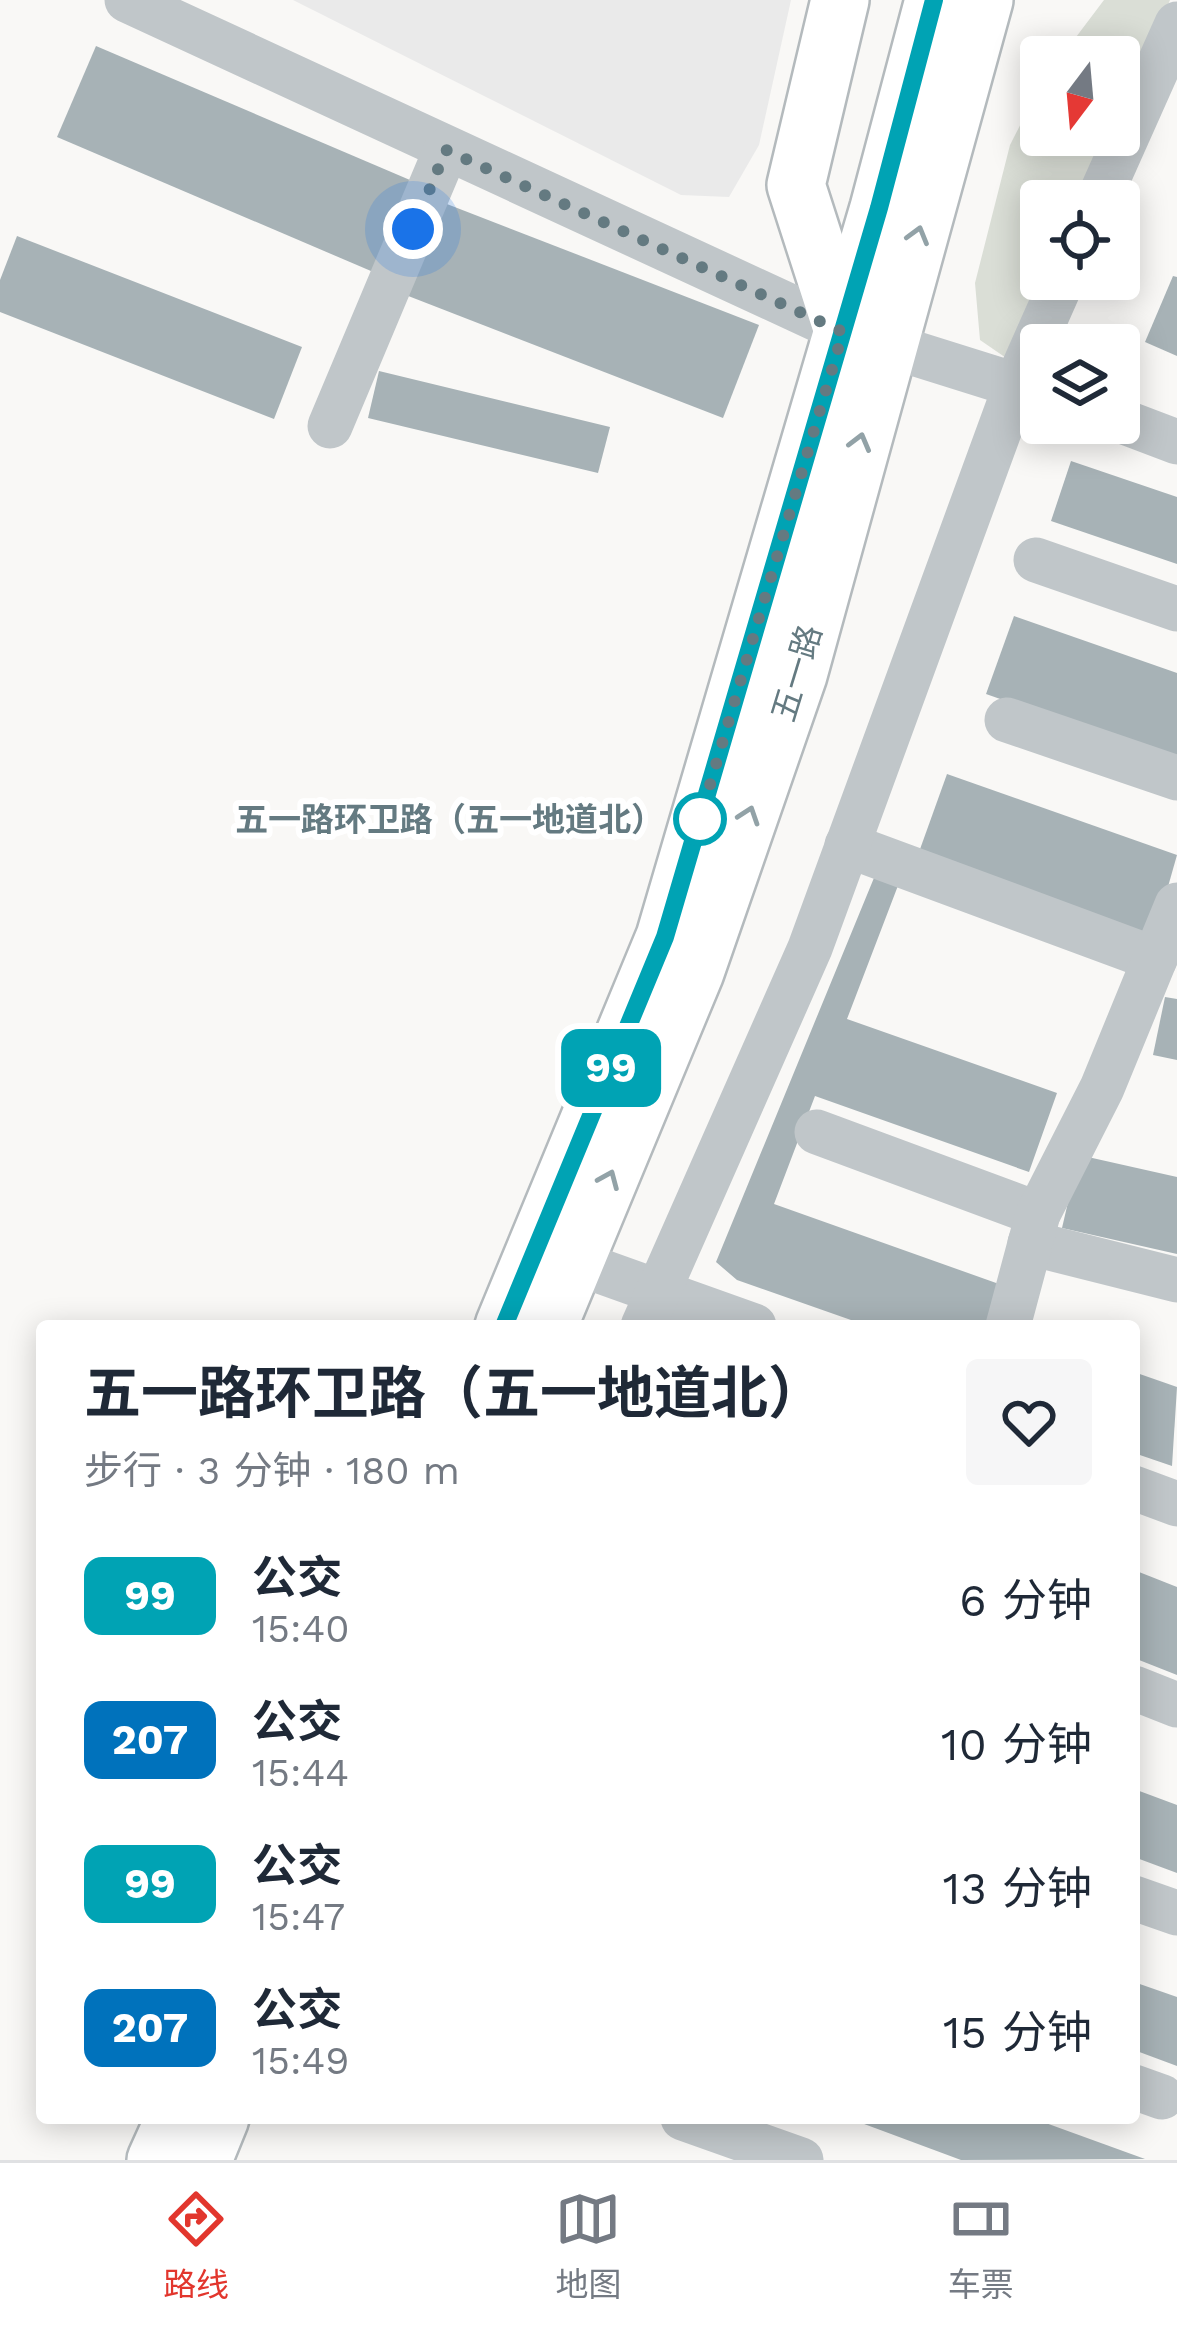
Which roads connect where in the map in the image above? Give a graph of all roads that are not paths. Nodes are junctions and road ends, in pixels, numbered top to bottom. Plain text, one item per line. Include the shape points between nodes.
1 (127, 0) edge
2 (840, 0) edge
3 (934, 0) edge
4 (984, 0) edge
5 (1015, 0) edge
6 (1177, 24) edge
7 (446, 150) junction
8 (937, 166) junction
9 (1107, 180) edge
10 (864, 339) junction
11 (1020, 387) edge
12 (1020, 409) edge
13 (330, 426) dead end
14 (1140, 428) edge
15 (1177, 442) edge
16 (1036, 560) dead end
17 (1177, 609) edge
18 (1007, 720) dead end
19 (1177, 778) edge
20 (847, 845) junction
21 (1177, 905) edge
22 (1155, 959) junction
23 (817, 1132) dead end
24 (1034, 1229) junction
25 (555, 1255) junction
26 (1177, 1280) edge
27 (651, 1309) edge
28 (508, 1320) edge
29 (549, 1320) edge
30 (718, 1320) edge
31 (1010, 1320) edge
32 (1140, 1490) edge
33 (1177, 1504) edge
34 (1140, 1690) edge
35 (1177, 1705) edge
36 (1140, 1900) edge
37 (1177, 1913) edge
38 (172, 2124) edge
39 (217, 2124) edge
40 (734, 2126) edge
41 (156, 2160) edge
42 (202, 2160) edge
43 (801, 2160) edge

1 - 7 street
2 - 10 main road via 796,184
3 - 10 main road, 五一路
4 - 8 main road, 五一路
5 - 8 main road
6 - 9 street
7 - 10 street
7 - 13 street
10 -> 8 main road, 五一路
10 - 11 street
10 - 25 main road, 五一路
12 - 20 street
14 - 15 street
16 - 17 street
18 - 19 street
20 - 22 street
20 - 27 street
21 - 22 street
22 - 24 street
23 - 24 street
24 - 26 street
24 - 31 street
25 - 27 street
25 - 28 main road, 五一路
25 - 29 main road, 五一路
27 - 30 street
32 - 33 street
34 - 35 street
36 - 37 street
38 - 41 main road
39 - 42 main road
40 - 43 street

